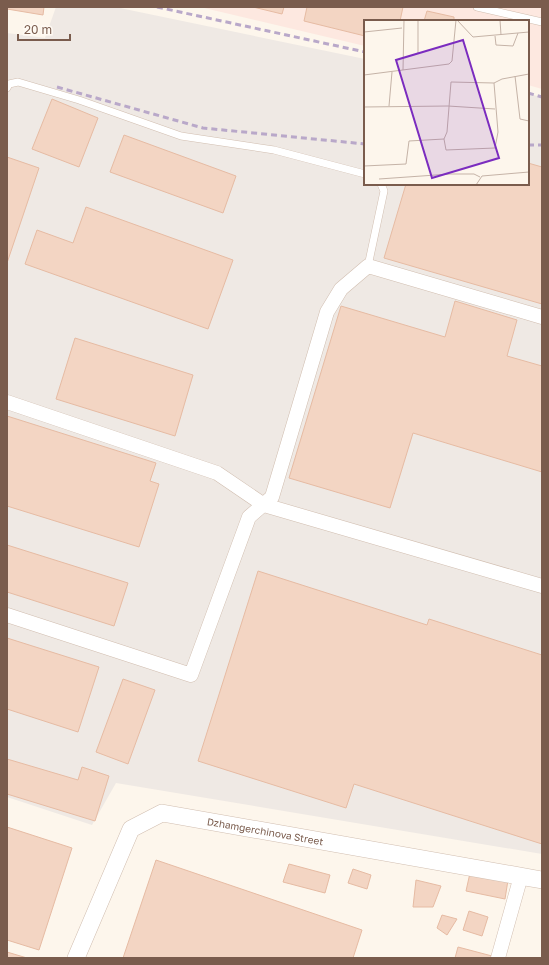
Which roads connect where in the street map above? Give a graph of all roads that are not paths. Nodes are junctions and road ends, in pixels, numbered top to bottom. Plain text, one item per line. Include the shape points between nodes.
1 (477, 7) edge
2 (542, 22) edge
3 (7, 88) edge
4 (364, 174) edge
5 (381, 185) edge
6 (368, 266) junction
7 (542, 317) edge
8 (7, 402) edge
9 (264, 505) junction
10 (542, 586) edge
11 (7, 615) edge
12 (521, 876) junction
13 (542, 880) edge
14 (76, 958) edge
15 (498, 958) edge

1 - 2 lane
3 - 4 lane via 9,84 18,82 80,100 181,136 274,150
5 - 6 lane via 384,191
6 - 7 street
6 - 9 street via 341,288 327,312 272,497
8 - 9 street via 217,473
9 - 10 street
9 - 11 street via 249,517 190,675
12 - 13 street, Dzhamgerchinova Street
12 - 14 street, Dzhamgerchinova Street via 162,813 131,829
12 - 15 street

